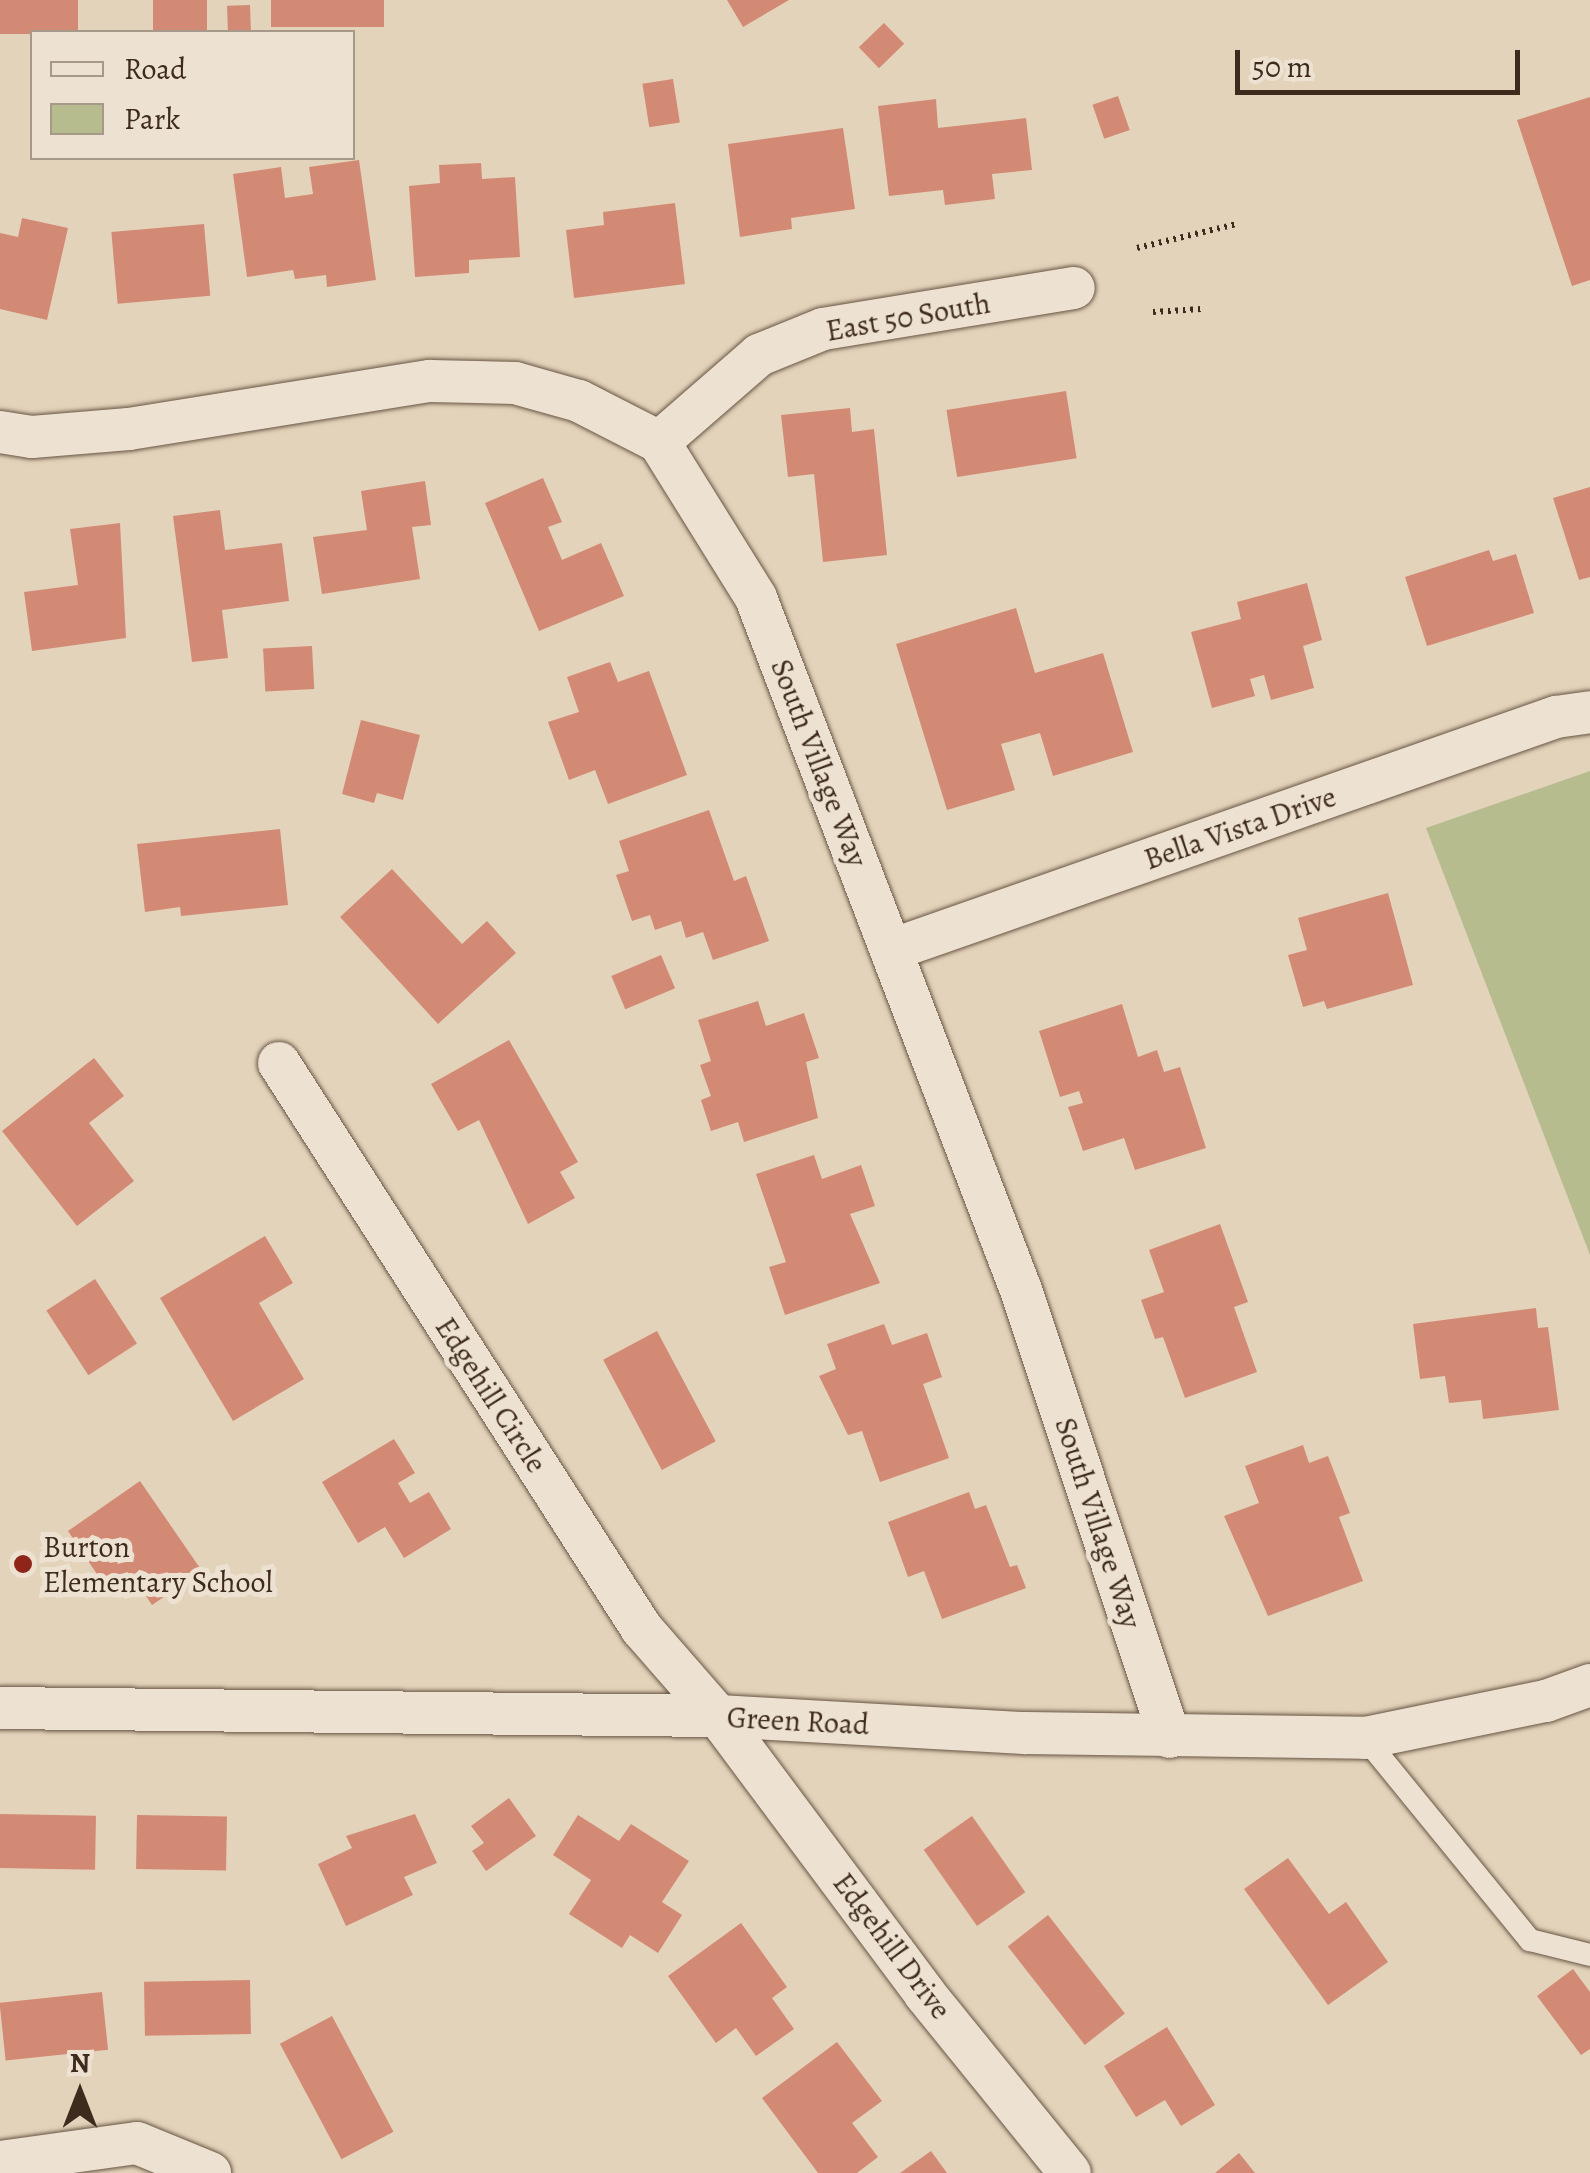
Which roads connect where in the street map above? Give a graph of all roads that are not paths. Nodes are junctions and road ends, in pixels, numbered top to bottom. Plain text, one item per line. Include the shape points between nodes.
1 (1074, 288) dead end
2 (0, 432) edge
3 (659, 442) junction
4 (1590, 712) edge
5 (891, 950) junction
6 (279, 1063) dead end
7 (1590, 1685) edge
8 (0, 1708) edge
9 (718, 1716) junction
10 (1170, 1737) junction
11 (1364, 1738) junction
12 (1590, 1955) edge
13 (0, 2162) edge
14 (210, 2173) edge
15 (1070, 2173) edge

1 - 3 street, East 50 South via 824,329 759,355
2 - 3 street via 32,437 129,429 430,380 515,383 580,402
3 - 5 street, South Village Way via 756,598
4 - 5 street, Bella Vista Drive via 1556,716
5 - 10 street, South Village Way via 1021,1290
6 - 9 street, Edgehill Circle via 642,1630
7 - 11 street, Green Road via 1546,1701
8 - 9 street, Green Road
9 - 10 street, Green Road
9 - 15 street, Edgehill Drive
10 - 11 street, Green Road
11 - 12 lane via 1530,1940
13 - 14 street via 137,2143

